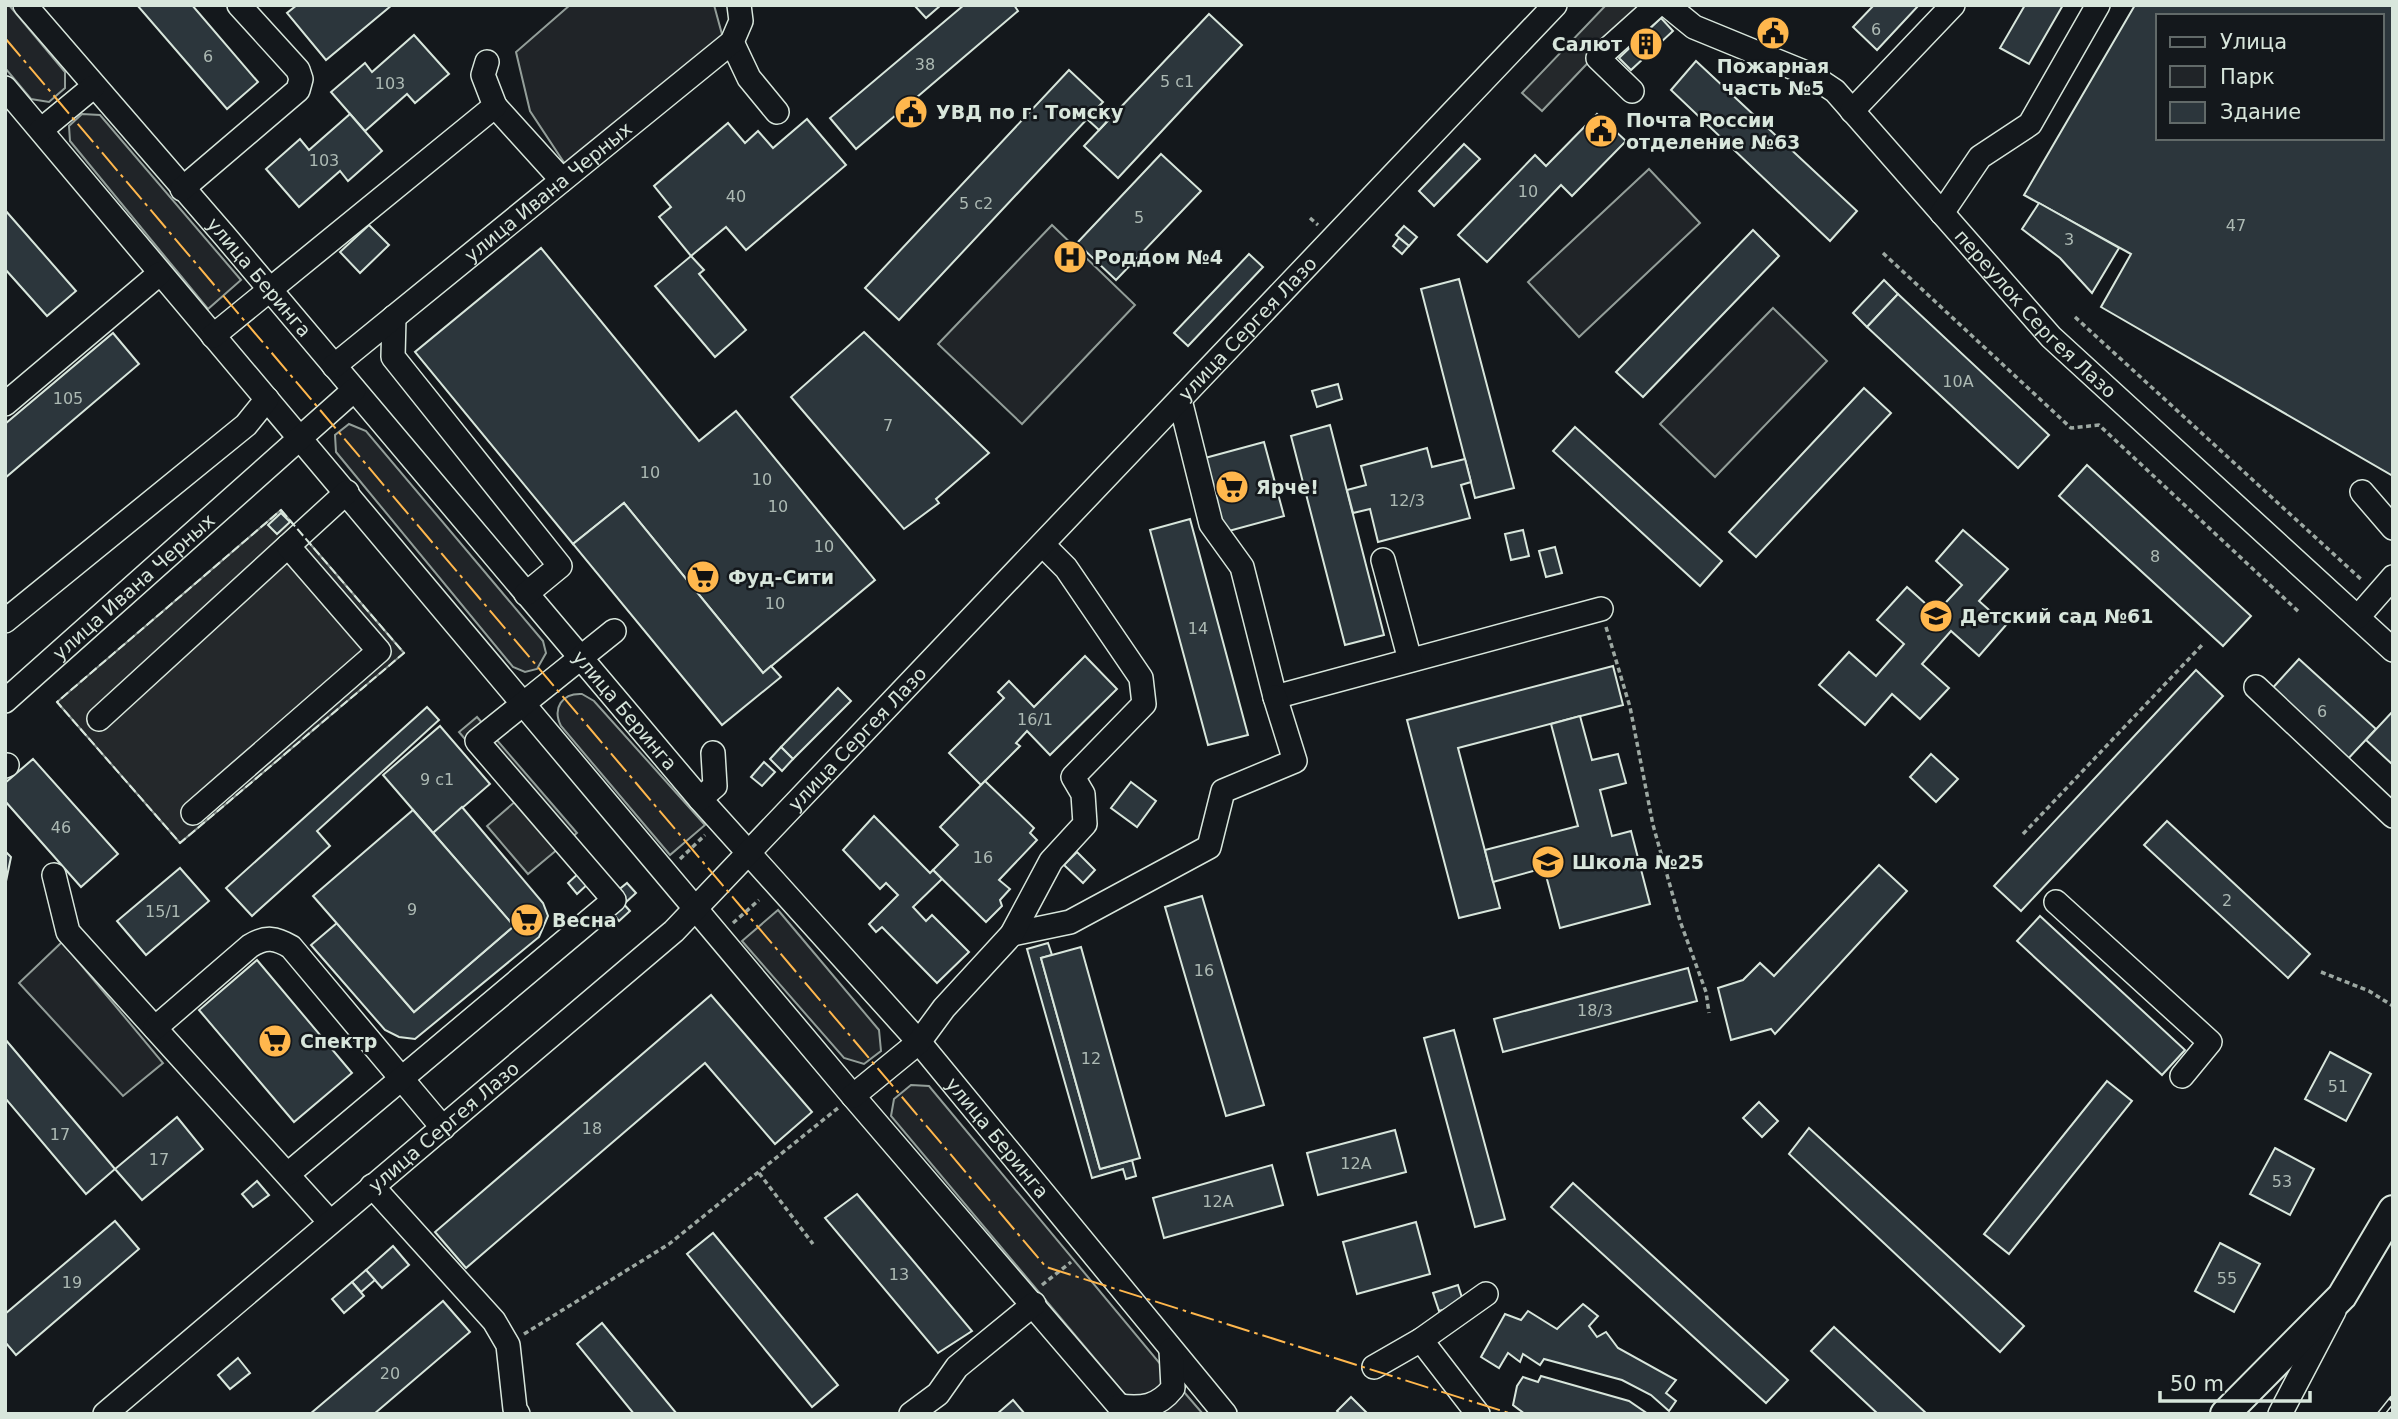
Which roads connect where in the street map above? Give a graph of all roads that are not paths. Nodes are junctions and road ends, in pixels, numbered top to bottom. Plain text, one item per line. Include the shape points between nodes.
1 (25, 5) edge
2 (239, 5) edge
3 (739, 5) edge
4 (1657, 5) edge
5 (1667, 5) edge
6 (1953, 5) edge
7 (2098, 5) edge
8 (1545, 9) edge
9 (732, 42) junction
10 (487, 62) dead end
11 (93, 87) junction
12 (5, 88) edge
13 (1632, 91) dead end
14 (495, 107) junction
15 (1852, 111) junction
16 (777, 112) dead end
17 (41, 130) junction
18 (562, 180) junction
19 (182, 189) junction
20 (1942, 213) junction
21 (159, 274) junction
22 (269, 289) junction
23 (394, 317) junction
24 (213, 336) junction
25 (334, 366) junction
26 (354, 390) junction
27 (267, 400) junction
28 (1180, 400) junction
29 (5, 404) edge
30 (300, 438) junction
31 (346, 492) junction
32 (2362, 492) dead end
33 (2393, 528) edge
34 (1043, 545) junction
35 (288, 546) junction
36 (1383, 559) dead end
37 (2385, 585) edge
38 (526, 594) junction
39 (1601, 609) road end
40 (2358, 617) junction
41 (5, 621) edge
42 (614, 632) dead end
43 (2393, 650) edge
44 (581, 658) junction
45 (1410, 660) junction
46 (2256, 687) dead end
47 (1275, 697) junction
48 (5, 701) edge
49 (524, 704) junction
50 (99, 719) dead end
51 (713, 753) dead end
52 (700, 799) junction
53 (193, 813) dead end
54 (2393, 816) edge
55 (748, 852) junction
56 (54, 875) dead end
57 (2056, 902) dead end
58 (696, 908) junction
59 (1012, 934) junction
60 (155, 1028) junction
61 (919, 1042) junction
62 (2182, 1076) dead end
63 (402, 1080) junction
64 (853, 1096) junction
65 (443, 1128) junction
66 (288, 1174) junction
67 (372, 1186) junction
68 (2393, 1210) edge
69 (330, 1222) junction
70 (1486, 1294) dead end
71 (2342, 1296) junction
72 (1036, 1297) junction
73 (1421, 1340) junction
74 (1171, 1350) junction
75 (1374, 1367) dead end
76 (1122, 1410) edge
77 (105, 1414) edge
78 (518, 1414) edge
79 (911, 1414) edge
80 (1225, 1414) edge
81 (1478, 1414) edge
82 (2225, 1414) edge
83 (2280, 1414) edge

1 - 11 street, улица Беринга
2 - 19 street via 302,79 298,90
3 - 9 street via 741,21
4 - 13 street via 1598,58
5 - 15 street, переулок Сергея Лазо via 1694,27 1811,75 1835,91
6 - 15 street
7 - 20 street via 2030,124 1980,157
8 - 28 street, улица Сергея Лазо
9 - 16 street via 749,78
9 - 18 street, улица Ивана Черных
10 - 14 street via 483,75
11 - 17 street
11 - 19 street, улица Беринга
12 - 17 street
14 - 18 street
14 - 22 street
15 - 20 street, переулок Сергея Лазо
17 - 21 street
18 - 23 street, улица Ивана Черных
19 - 22 street, улица Беринга
20 - 40 street, переулок Сергея Лазо via 2051,337
21 - 24 street
21 - 29 street
22 - 24 street
22 - 25 street, улица Беринга
23 - 25 street, улица Ивана Черных
23 - 38 street via 393,357 560,566
24 - 27 street
25 - 26 street, улица Беринга
26 - 30 street, улица Ивана Черных
26 - 38 street, улица Беринга
27 - 30 street
27 - 41 street via 246,425
28 - 34 street, улица Сергея Лазо
28 - 47 street via 1211,524 1242,566
30 - 31 street
30 - 48 street, улица Ивана Черных
31 - 35 street
31 - 49 street
32 - 33 street
34 - 55 street, улица Сергея Лазо
34 - 59 street via 1066,568 1141,678 1144,704 1073,777 1083,794 1085,824 1051,861
35 - 50 street
35 - 53 street via 379,651
36 - 45 street
37 - 40 street
38 - 44 street, улица Беринга
39 - 45 street
40 - 43 street, переулок Сергея Лазо
42 - 44 street
44 - 49 street
44 - 52 street, улица Беринга
45 - 47 street
46 - 54 street
47 - 59 street via 1295,761 1223,791 1209,847 1070,922
49 - 58 street
49 - 63 street via 477,741 614,900
51 - 52 street via 715,786
52 - 55 street, улица Беринга
55 - 58 street, улица Сергея Лазо
55 - 61 street, улица Беринга
56 - 60 street via 68,932
57 - 62 street via 2210,1042
58 - 64 street
58 - 65 street, улица Сергея Лазо
59 - 61 street
60 - 63 street via 250,946 263,938 279,940 291,947
60 - 66 street
61 - 64 street
61 - 74 street, улица Беринга
63 - 65 street
63 - 66 street
64 - 72 street
65 - 67 street, улица Сергея Лазо
66 - 69 street
67 - 69 street, улица Сергея Лазо
67 - 78 street via 494,1321 508,1345
68 - 71 main road
69 - 77 street, улица Сергея Лазо
70 - 73 street
71 - 82 main road
71 - 83 street
72 - 76 street
72 - 79 street via 957,1367 938,1394
73 - 75 street
73 - 81 street
74 - 76 street via 1173,1388 1163,1401
74 - 80 street, улица Беринга

